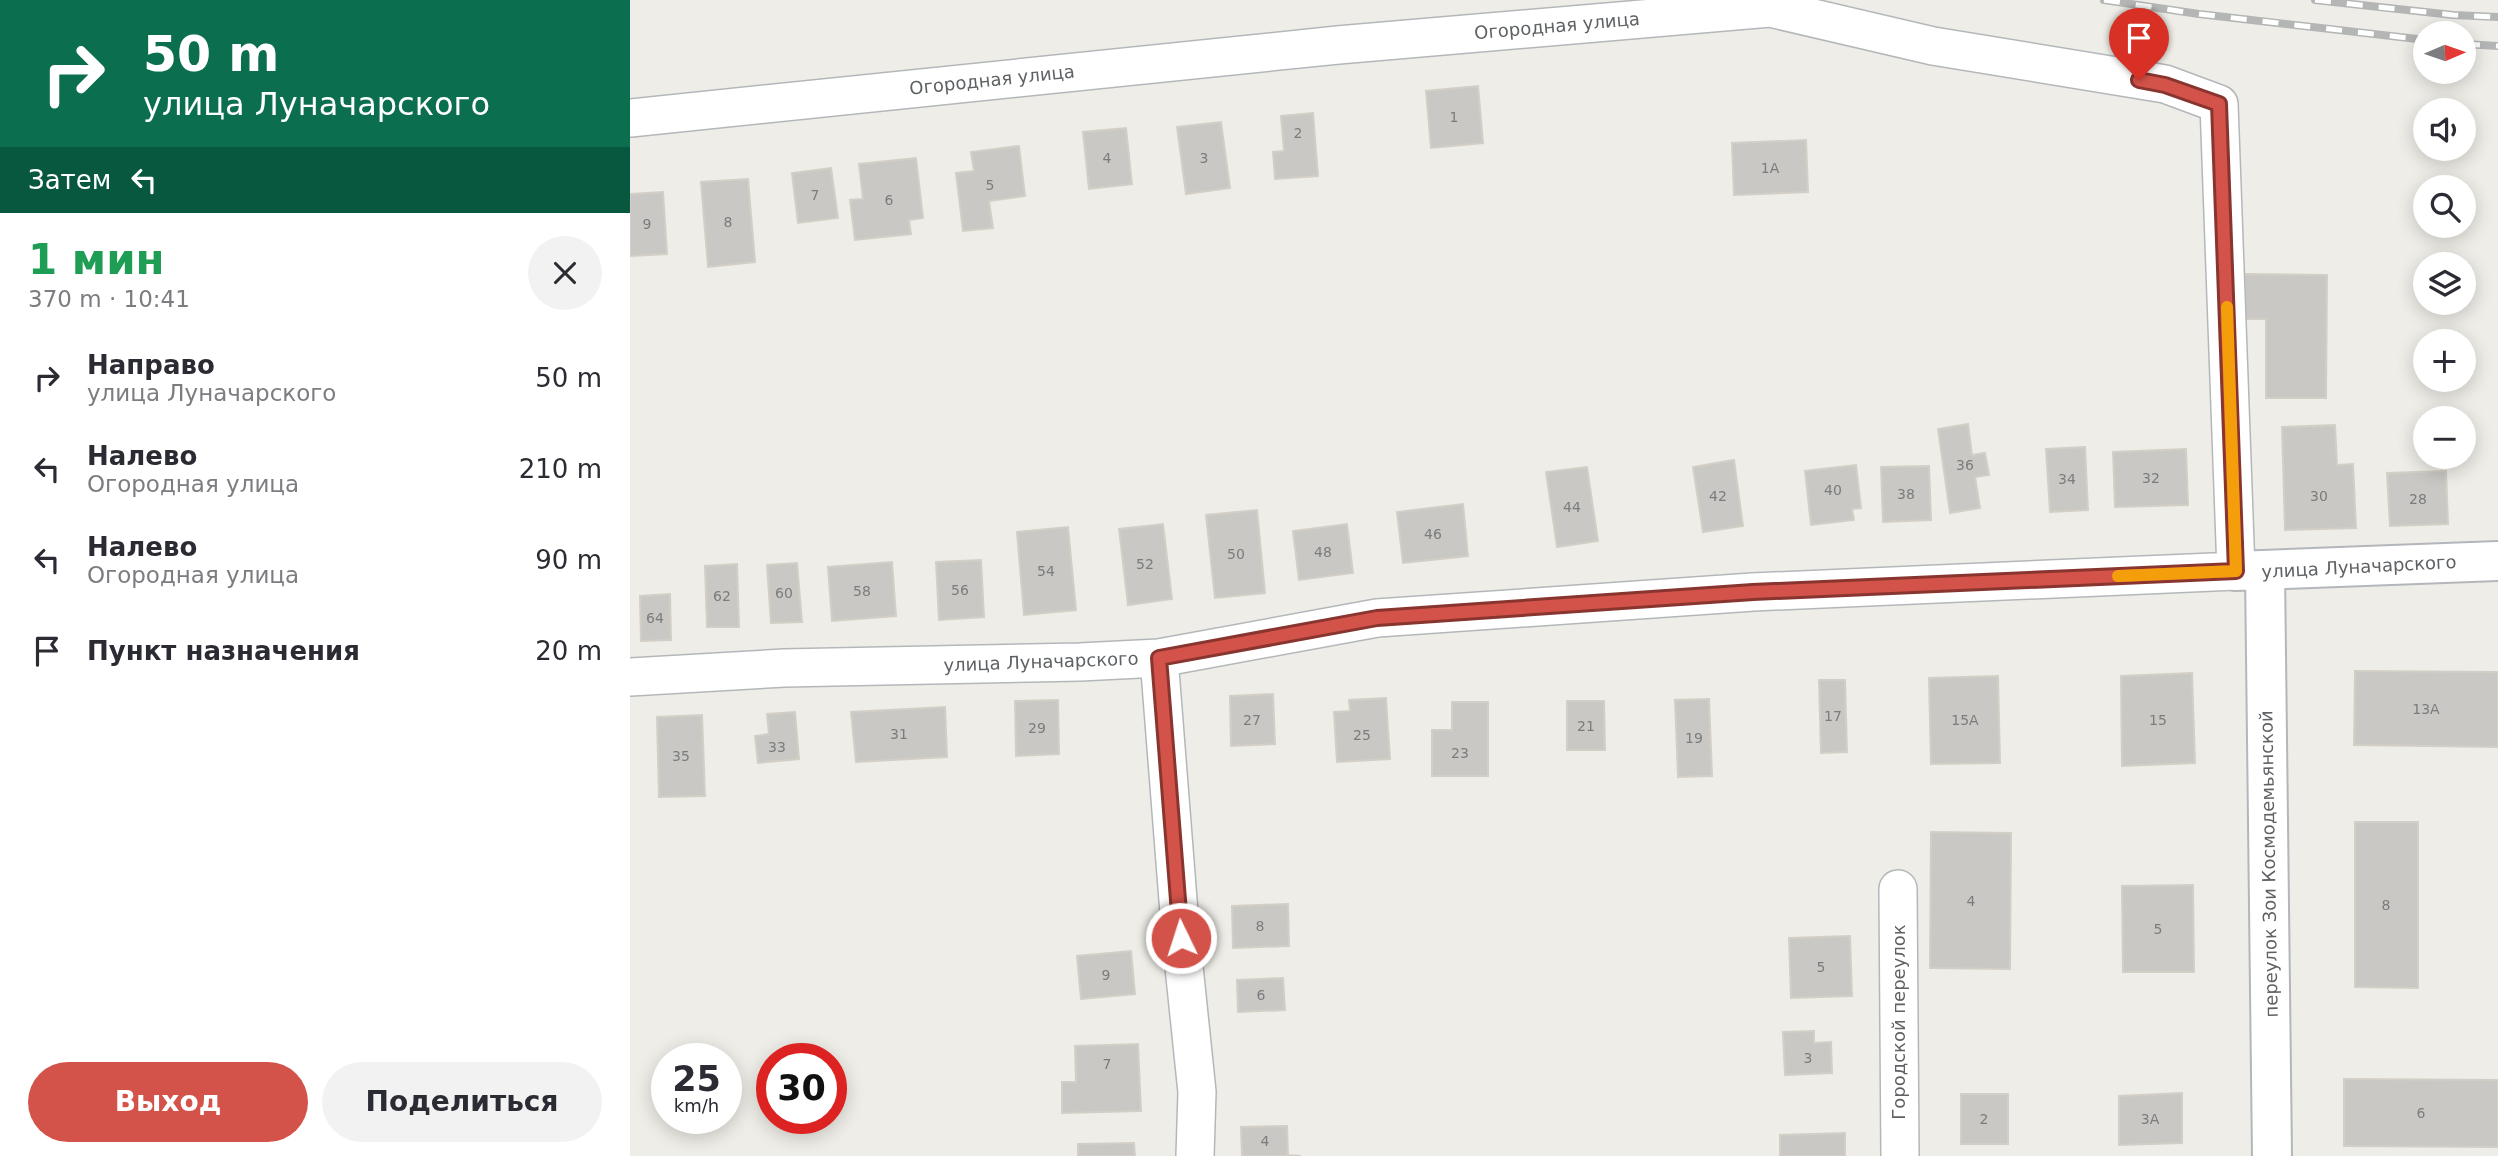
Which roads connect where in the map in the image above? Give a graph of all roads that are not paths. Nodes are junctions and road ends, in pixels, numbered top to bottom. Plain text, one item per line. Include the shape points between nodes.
1 (630, 118) edge
2 (2498, 561) edge
3 (2251, 571) junction
4 (1159, 658) junction
5 (630, 677) edge
6 (1898, 889) dead end
7 (1195, 1156) edge
8 (1900, 1156) edge
9 (2272, 1156) edge

1 - 3 street, Огородная улица via 1338,45 1770,8 1933,46 2165,85 2219,104
2 - 3 street, улица Луначарского
3 - 4 street, улица Луначарского via 1753,592 1377,618
3 - 9 street, переулок Зои Космодемьянской
4 - 5 street, улица Луначарского
4 - 7 street via 1197,1092
6 - 8 street, Городской переулок

